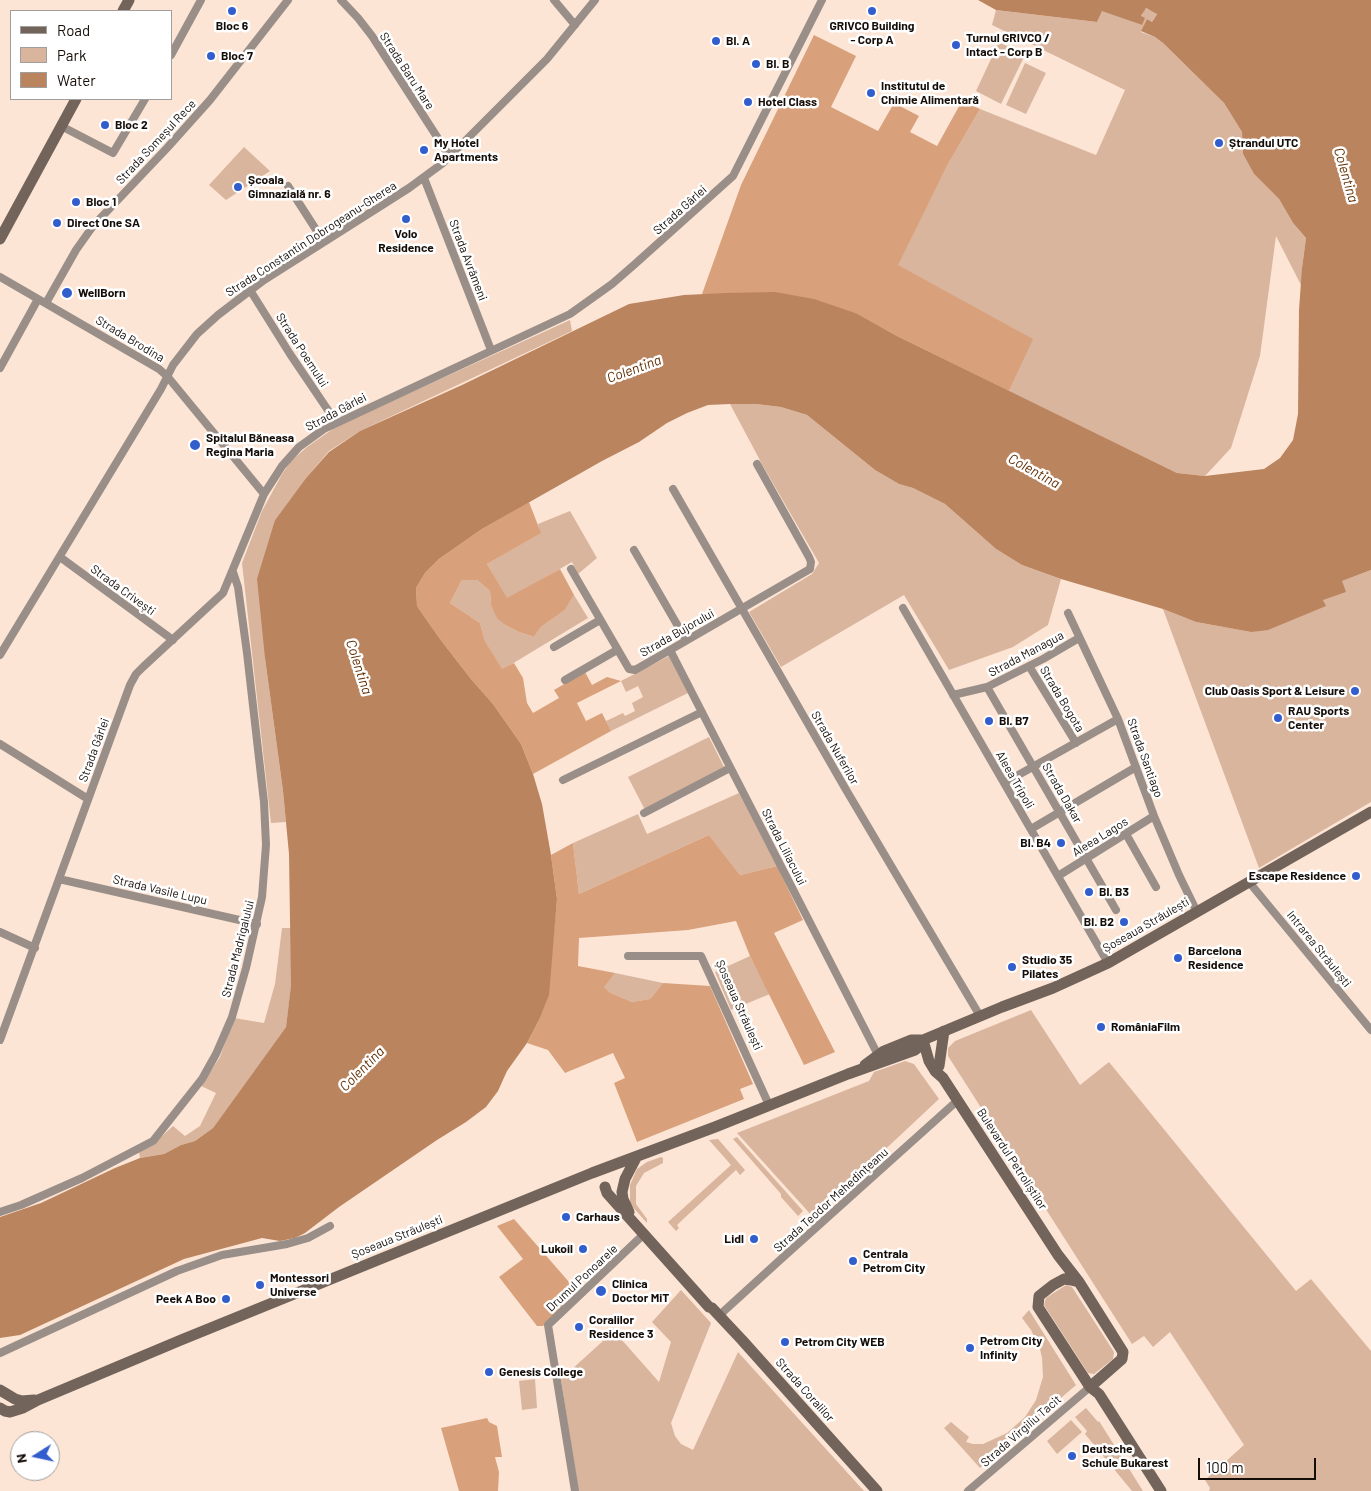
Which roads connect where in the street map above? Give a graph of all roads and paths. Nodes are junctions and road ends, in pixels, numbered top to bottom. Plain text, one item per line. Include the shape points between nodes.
1 (201, 0) edge
2 (288, 0) edge
3 (341, 0) edge
4 (554, 0) edge
5 (595, 0) edge
6 (822, 0) edge
7 (575, 25) junction
8 (172, 53) edge
9 (75, 100) edge
10 (144, 100) edge
11 (61, 126) junction
12 (450, 157) junction
13 (424, 178) junction
14 (288, 186) dead end
15 (0, 239) edge
16 (324, 242) junction
17 (0, 277) edge
18 (250, 290) junction
19 (38, 299) junction
20 (46, 304) junction
21 (491, 350) junction
22 (0, 368) edge
23 (167, 376) junction
24 (336, 422) junction
25 (757, 464) dead end
26 (673, 490) dead end
27 (264, 494) junction
28 (634, 550) dead end
29 (60, 557) junction
30 (571, 570) dead end
31 (233, 572) junction
32 (903, 608) dead end
33 (741, 609) junction
34 (1068, 613) dead end
35 (600, 620) junction
36 (1079, 638) junction
37 (173, 640) junction
38 (686, 640) junction
39 (554, 647) dead end
40 (617, 650) junction
41 (670, 650) junction
42 (0, 655) edge
43 (1029, 666) junction
44 (565, 680) dead end
45 (987, 687) junction
46 (953, 695) junction
47 (702, 712) junction
48 (1118, 719) junction
49 (1076, 743) junction
50 (0, 744) edge
51 (1034, 766) junction
52 (1136, 767) junction
53 (730, 768) junction
54 (563, 780) dead end
55 (1004, 783) junction
56 (88, 799) junction
57 (1061, 812) junction
58 (1371, 812) edge
59 (644, 813) dead end
60 (1154, 816) junction
61 (1031, 829) junction
62 (1126, 834) junction
63 (1086, 858) junction
64 (1058, 876) junction
65 (59, 879) junction
66 (1249, 882) junction
67 (1156, 887) dead end
68 (1116, 910) dead end
69 (1197, 912) junction
70 (257, 924) junction
71 (0, 932) edge
72 (35, 948) junction
73 (628, 956) dead end
74 (1108, 963) junction
75 (980, 1016) junction
76 (1371, 1030) edge
77 (944, 1031) junction
78 (0, 1040) edge
79 (923, 1040) junction
80 (910, 1052) junction
81 (878, 1055) junction
82 (858, 1070) junction
83 (939, 1072) junction
84 (958, 1101) junction
85 (769, 1105) junction
86 (637, 1156) junction
87 (592, 1173) junction
88 (605, 1188) junction
89 (0, 1212) edge
90 (629, 1212) junction
91 (330, 1226) dead end
92 (644, 1234) junction
93 (1058, 1255) junction
94 (1079, 1282) junction
95 (1053, 1284) junction
96 (716, 1312) junction
97 (0, 1353) edge
98 (1090, 1387) junction
99 (0, 1390) edge
100 (38, 1400) junction
101 (0, 1408) edge
102 (575, 1491) edge
103 (877, 1491) edge
104 (968, 1491) edge
105 (1161, 1491) edge

1 - 8 street
2 - 20 street, Strada Someșul Rece via 210,100 93,226
3 - 12 street, Strada Baru Mare via 372,36
4 - 7 street
5 - 7 street, Strada Constantin Dobrogeanu-Gherea
6 - 21 street, Strada Gârlei via 736,171 727,182 612,284 579,308
7 - 12 street, Strada Constantin Dobrogeanu-Gherea via 547,59
9 - 11 street
10 - 11 street via 113,152
11 - 15 street
12 - 13 street, Strada Constantin Dobrogeanu-Gherea
13 - 16 street, Strada Constantin Dobrogeanu-Gherea
13 - 21 street, Strada Avrămeni
14 - 16 street
16 - 18 street, Strada Constantin Dobrogeanu-Gherea
17 - 19 street, Strada Brodina
18 - 23 street, Strada Constantin Dobrogeanu-Gherea via 197,334
18 - 24 street, Strada Poemului
19 - 20 street, Strada Brodina
19 - 22 street
20 - 23 street, Strada Brodina via 142,358
21 - 24 street, Strada Gârlei
23 - 27 street, Strada Brodina
23 - 29 street, Strada Constantin Dobrogeanu-Gherea
24 - 27 street, Strada Gârlei via 299,447
25 - 33 street, Strada Bujorului via 811,562 810,568
26 - 33 street, Strada Nuferilor
27 - 31 street, Strada Gârlei
28 - 38 street
29 - 37 street, Strada Crivești
29 - 42 street, Strada Constantin Dobrogeanu-Gherea
30 - 35 street, Strada Bujorului
31 - 37 street, Strada Gârlei via 223,593
31 - 70 street, Strada Madrigalului via 238,587 264,802 265,876
32 - 46 street, Aleea Tripoli
33 - 38 street, Strada Bujorului
33 - 75 street, Strada Nuferilor
34 - 36 street, Strada Santiago
35 - 39 street
35 - 40 street, Strada Bujorului
36 - 43 street, Strada Managua
36 - 48 street, Strada Santiago
37 - 56 street, Strada Gârlei via 136,674 130,685
38 - 41 street, Strada Bujorului
40 - 41 street, Strada Bujorului via 628,670 632,671
40 - 44 street
41 - 47 street, Strada Liliacului
43 - 45 street, Strada Managua
43 - 49 street, Strada Bogota
45 - 46 street, Strada Managua
45 - 51 street, Strada Dakar
46 - 55 street, Aleea Tripoli
47 - 53 street, Strada Liliacului
47 - 54 street
48 - 49 street
48 - 52 street, Strada Santiago
49 - 51 street
50 - 56 street
51 - 55 street
51 - 57 street, Strada Dakar
52 - 57 street
52 - 60 street, Strada Santiago
53 - 59 street
53 - 81 street, Strada Liliacului
55 - 61 street, Aleea Tripoli
56 - 65 street, Strada Gârlei
57 - 61 street
57 - 63 street, Strada Dakar
58 - 66 street, Șoseaua Străulești
60 - 62 street, Aleea Lagos
60 - 69 street, Strada Santiago
61 - 64 street, Aleea Tripoli
62 - 63 street, Aleea Lagos
62 - 67 street
63 - 64 street, Aleea Lagos
63 - 68 street, Strada Dakar
64 - 74 street, Aleea Tripoli
65 - 70 street, Strada Vasile Lupu
65 - 72 street, Strada Gârlei
66 - 69 street, Șoseaua Străulești
66 - 76 street, Intrarea Străulești
69 - 74 street, Șoseaua Străulești
70 - 89 street, Strada Madrigalului via 232,1016 216,1054 202,1079 158,1136 82,1178
71 - 72 street
72 - 78 street, Strada Gârlei
73 - 85 street, Șoseaua Străulești via 702,956
74 - 75 street, Șoseaua Străulești
75 - 77 street, Șoseaua Străulești
77 - 79 street, Șoseaua Străulești
77 - 83 street
79 - 80 street, Șoseaua Străulești
79 - 81 street, Șoseaua Străulești via 911,1040
79 - 83 street, Bulevardul Petroliștilor via 929,1061
80 - 82 street, Șoseaua Străulești
80 - 83 street
81 - 82 street, Șoseaua Străulești
82 - 85 street, Șoseaua Străulești
83 - 84 street, Bulevardul Petroliștilor
84 - 93 street, Bulevardul Petroliștilor
84 - 96 street, Strada Teodor Mehedințeanu via 724,1311
85 - 86 street, Șoseaua Străulești
86 - 87 street, Șoseaua Străulești
86 - 90 street via 622,1192
87 - 88 street, Strada Coralilor
87 - 100 street, Șoseaua Străulești
88 - 90 street, Strada Coralilor
88 - 92 street, Strada Coralilor
90 - 96 street, Strada Coralilor
91 - 97 street via 308,1238 222,1255 177,1271
92 - 96 street, Strada Coralilor
92 - 102 street, Drumul Ponoarele via 548,1325
93 - 94 street, Bulevardul Petroliștilor
93 - 95 street via 1059,1273
94 - 95 street via 1064,1279
94 - 98 street, Bulevardul Petroliștilor via 1124,1356
95 - 98 street via 1039,1296 1038,1307
96 - 103 street, Strada Coralilor
98 - 104 street, Strada Virgiliu Tacit
98 - 105 street via 1099,1394
99 - 100 street via 14,1399
100 - 101 street, Șoseaua Străulești via 13,1411

